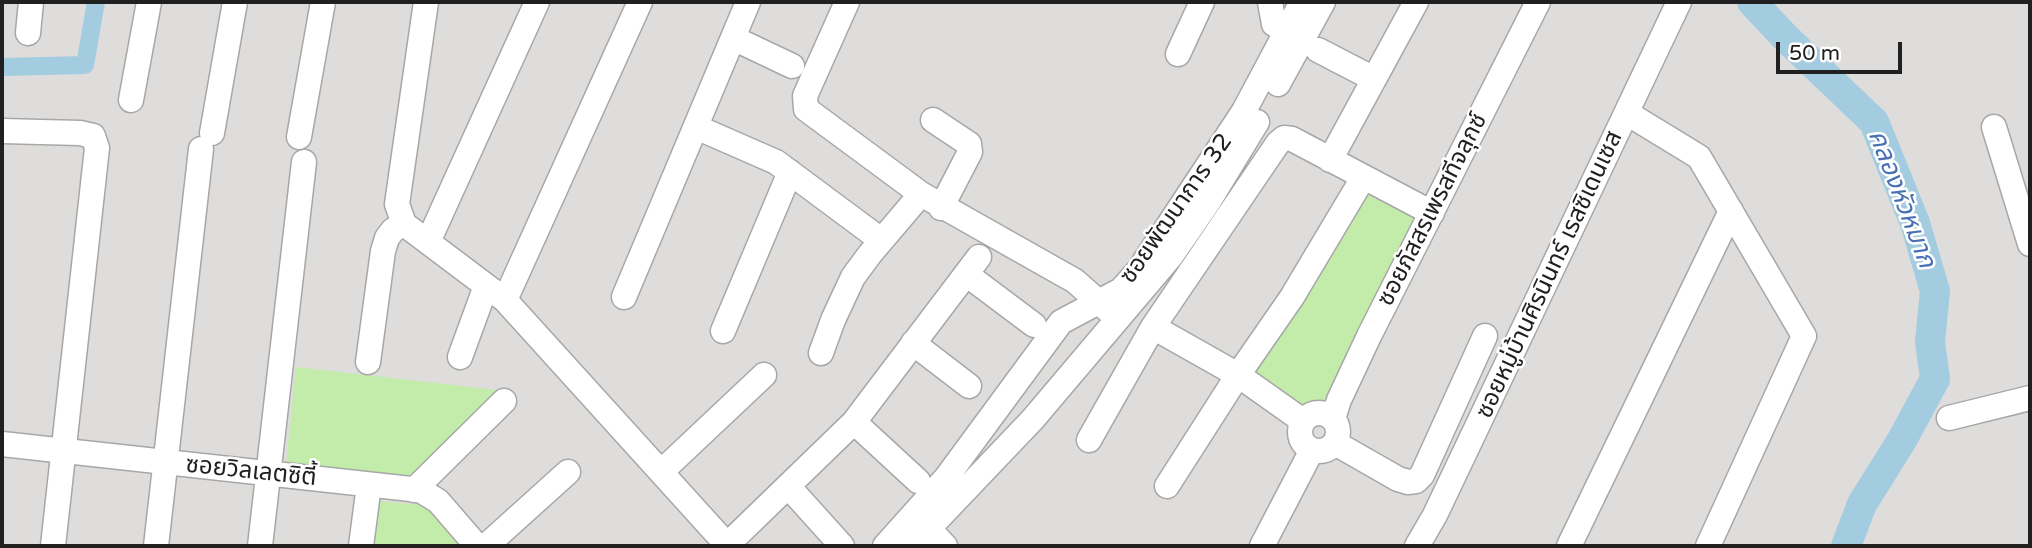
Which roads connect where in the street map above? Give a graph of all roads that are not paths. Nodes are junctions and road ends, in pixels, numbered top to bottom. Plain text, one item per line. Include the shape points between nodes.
1 (31, 2) edge
2 (149, 2) edge
3 (235, 2) edge
4 (323, 2) edge
5 (426, 2) edge
6 (537, 2) edge
7 (640, 2) edge
8 (748, 2) edge
9 (847, 2) edge
10 (1202, 2) edge
11 (1270, 2) edge
12 (1302, 2) edge
13 (1323, 2) edge
14 (1416, 2) edge
15 (1538, 2) edge
16 (1679, 2) edge
17 (1286, 32) junction
18 (28, 33) dead end
19 (733, 38) junction
20 (1318, 50) dead end
21 (1178, 54) dead end
22 (792, 65) dead end
23 (1374, 79) junction
24 (131, 100) dead end
25 (1632, 102) junction
26 (933, 120) dead end
27 (696, 127) junction
28 (1994, 127) dead end
29 (2, 131) edge
30 (299, 137) dead end
31 (1330, 160) junction
32 (304, 162) dead end
33 (790, 172) junction
34 (1363, 178) junction
35 (931, 201) junction
36 (1731, 211) junction
37 (1432, 213) junction
38 (404, 224) junction
39 (881, 240) junction
40 (428, 242) junction
41 (2030, 244) edge
42 (495, 293) junction
43 (624, 297) dead end
44 (1098, 302) junction
45 (1118, 318) junction
46 (1034, 325) dead end
47 (1153, 327) junction
48 (723, 331) dead end
49 (1485, 336) dead end
50 (913, 343) junction
51 (821, 353) dead end
52 (460, 357) dead end
53 (368, 362) dead end
54 (764, 375) dead end
55 (1238, 375) junction
56 (969, 386) dead end
57 (2030, 398) edge
58 (504, 401) dead end
59 (1949, 418) dead end
60 (854, 422) junction
61 (1326, 437) junction
62 (1089, 440) dead end
63 (2, 444) edge
64 (64, 451) junction
65 (166, 462) junction
66 (568, 472) dead end
67 (661, 472) junction
68 (269, 474) junction
69 (918, 481) dead end
70 (369, 485) junction
71 (788, 486) junction
72 (1167, 486) dead end
73 (414, 489) junction
74 (929, 541) edge
75 (53, 546) edge
76 (156, 546) edge
77 (260, 546) edge
78 (361, 546) edge
79 (477, 546) edge
80 (486, 546) edge
81 (727, 546) edge
82 (842, 546) edge
83 (885, 546) edge
84 (1262, 546) edge
85 (1417, 546) edge
86 (1569, 546) edge
87 (1708, 546) edge

1 - 18 street
2 - 24 street
3 - 65 street via 206,141
4 - 30 street
5 - 38 street via 397,204
6 - 40 street
7 - 42 street
8 - 19 street
9 - 35 street via 805,96 806,109
10 - 21 street
11 - 17 street via 1274,24
12 - 17 street, ซอยพัฒนาการ 32
13 - 45 street, ซอยพัฒนาการ 32 via 1207,204 1171,256
14 - 23 street
15 - 37 street, ซอยภัสสรเพรสทีจลุกซ์
16 - 25 street, ซอยหมู่บ้านศิรนินทร์ เรสซิเดนเซส
17 - 44 street, ซอยพัฒนาการ 32 via 1244,111 1159,242 1121,290
19 - 22 street
19 - 27 street
20 - 23 street
23 - 31 street
25 - 36 street via 1699,157
25 - 85 street, ซอยหมู่บ้านศิรนินทร์ เรสซิเดนเซส
26 - 35 street via 969,144 970,152
27 - 33 street
27 - 43 street
28 - 41 street
29 - 64 street via 80,133 93,136 97,148
31 - 34 street
31 - 47 street via 1292,139 1278,143
32 - 68 street
33 - 39 street
33 - 48 street
34 - 37 street
34 - 55 street via 1292,297
35 - 39 street
35 - 44 street via 1075,281
36 - 86 street
36 - 87 street via 1804,336
37 - 61 street, ซอยภัสสรเพรสทีจลุกซ์ via 1369,336
38 - 40 street
38 - 53 street via 393,230 383,251
39 - 51 street via 853,277
40 - 42 street
42 - 52 street
42 - 67 street
44 - 45 street
44 - 83 street, ซอยพัฒนาการ 32 via 1061,322 946,478
45 - 74 street, ซอยพัฒนาการ 32
46 - 50 street via 972,266
47 - 55 street
47 - 62 street
49 - 61 street via 1416,481 1398,480
50 - 56 street
50 - 60 street
54 - 67 street
55 - 61 street via 1303,421 1300,438
55 - 72 street
57 - 59 street
58 - 73 street
60 - 69 street
60 - 71 street
61 - 84 street, ซอยภัสสรเพรสทีจลุกซ์
63 - 64 street, ซอยวิลเลตซิตี้
64 - 65 street, ซอยวิลเลตซิตี้
64 - 75 street
65 - 68 street, ซอยวิลเลตซิตี้
65 - 76 street
66 - 80 street
67 - 81 street
68 - 70 street, ซอยวิลเลตซิตี้
68 - 77 street
70 - 73 street, ซอยวิลเลตซิตี้
70 - 78 street
71 - 81 street
71 - 82 street
73 - 79 street, ซอยวิลเลตซิตี้ via 439,501

